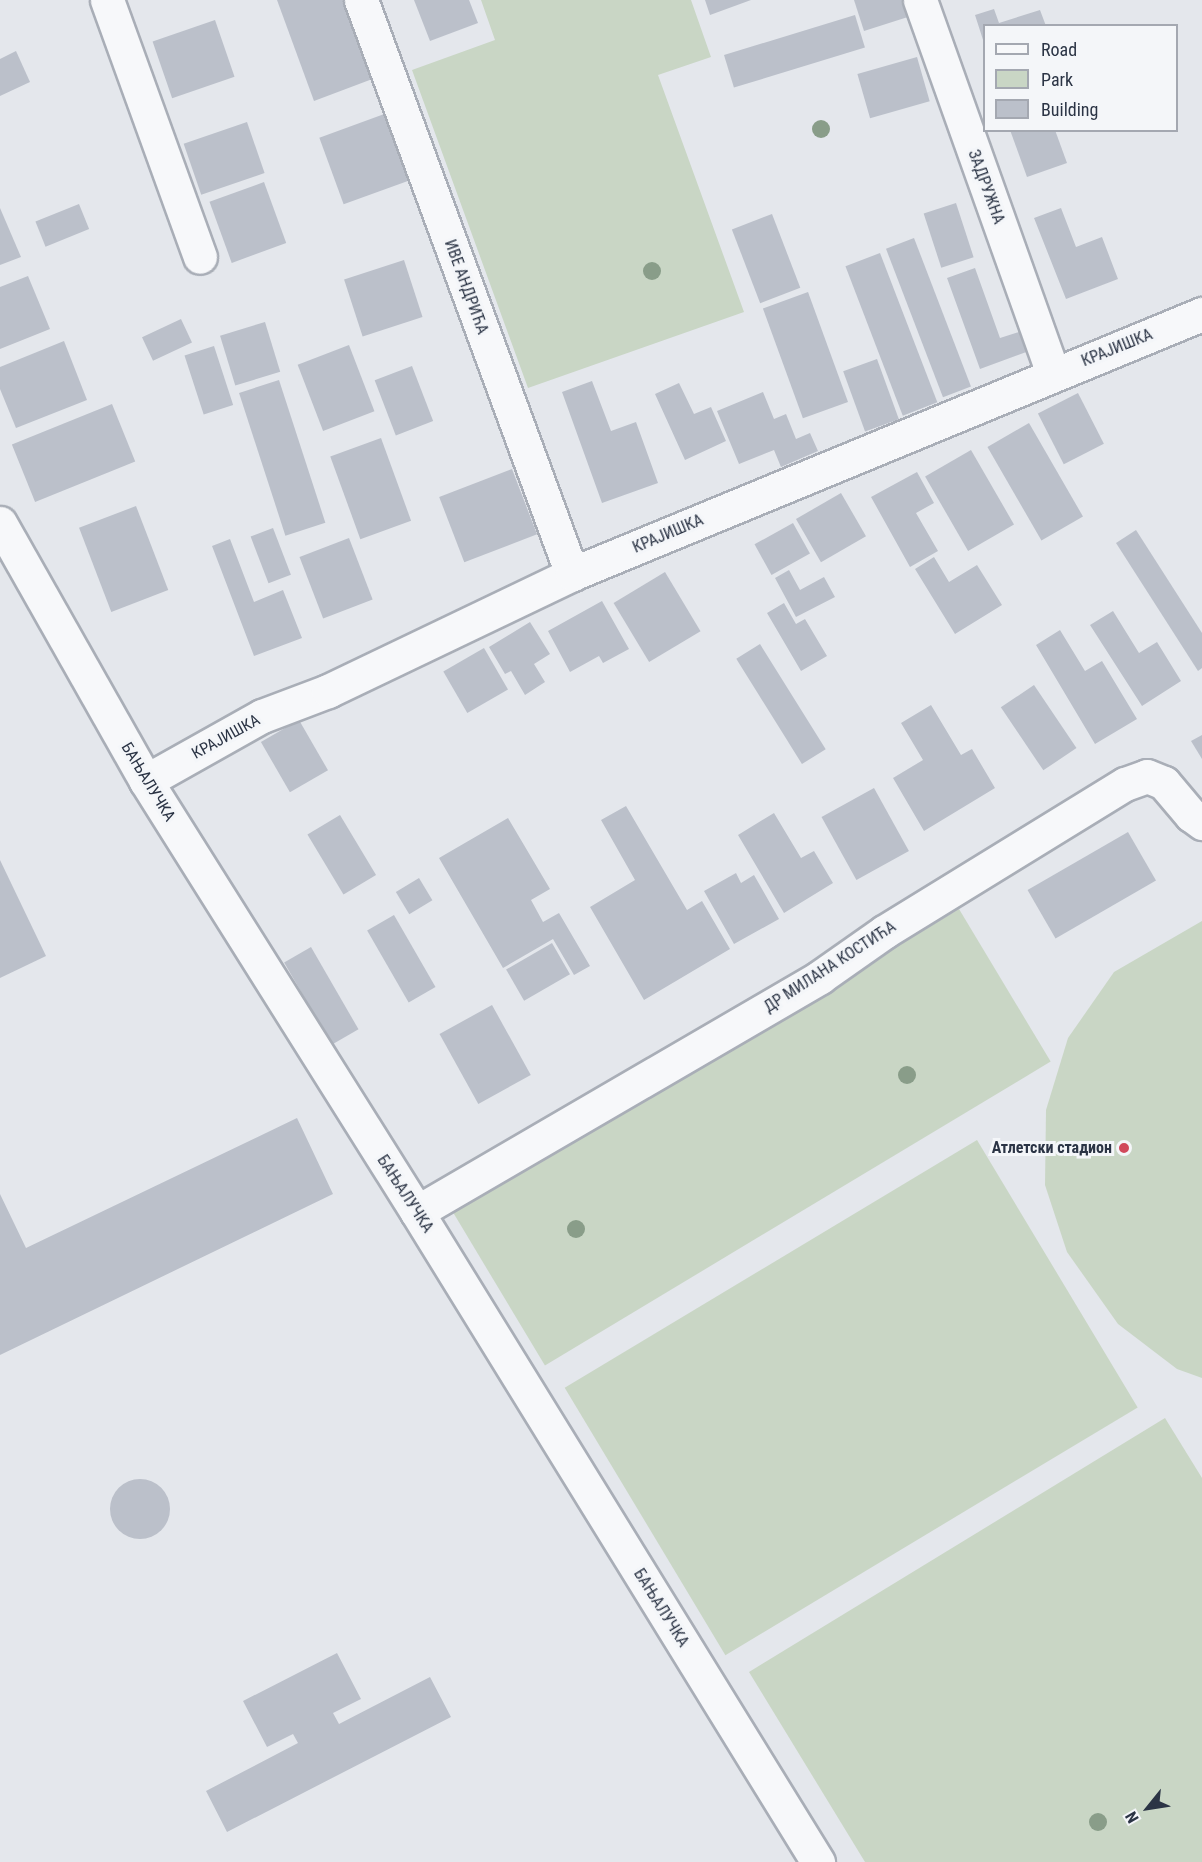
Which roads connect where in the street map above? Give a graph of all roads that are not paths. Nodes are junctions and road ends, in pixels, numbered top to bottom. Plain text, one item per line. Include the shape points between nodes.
1 (107, 0) edge
2 (361, 0) edge
3 (920, 0) edge
4 (200, 257) dead end
5 (1202, 314) edge
6 (1053, 373) junction
7 (0, 523) edge
8 (572, 574) junction
9 (146, 781) junction
10 (1202, 823) edge
11 (417, 1212) junction
12 (818, 1862) edge

1 - 4 street
2 - 8 street, ИВЕ АНДРИЋА
3 - 6 street, ЗАДРУЖНА
5 - 6 street, КРАЈИШКА
6 - 8 street, КРАЈИШКА
7 - 9 street, БАЊАЛУЧКА
8 - 9 street, КРАЈИШКА via 328,690 262,716
9 - 11 street, БАЊАЛУЧКА
10 - 11 street, ДР МИЛАНА КОСТИЋА via 1164,783 1147,777 1125,784 884,932 820,977
11 - 12 street, БАЊАЛУЧКА

